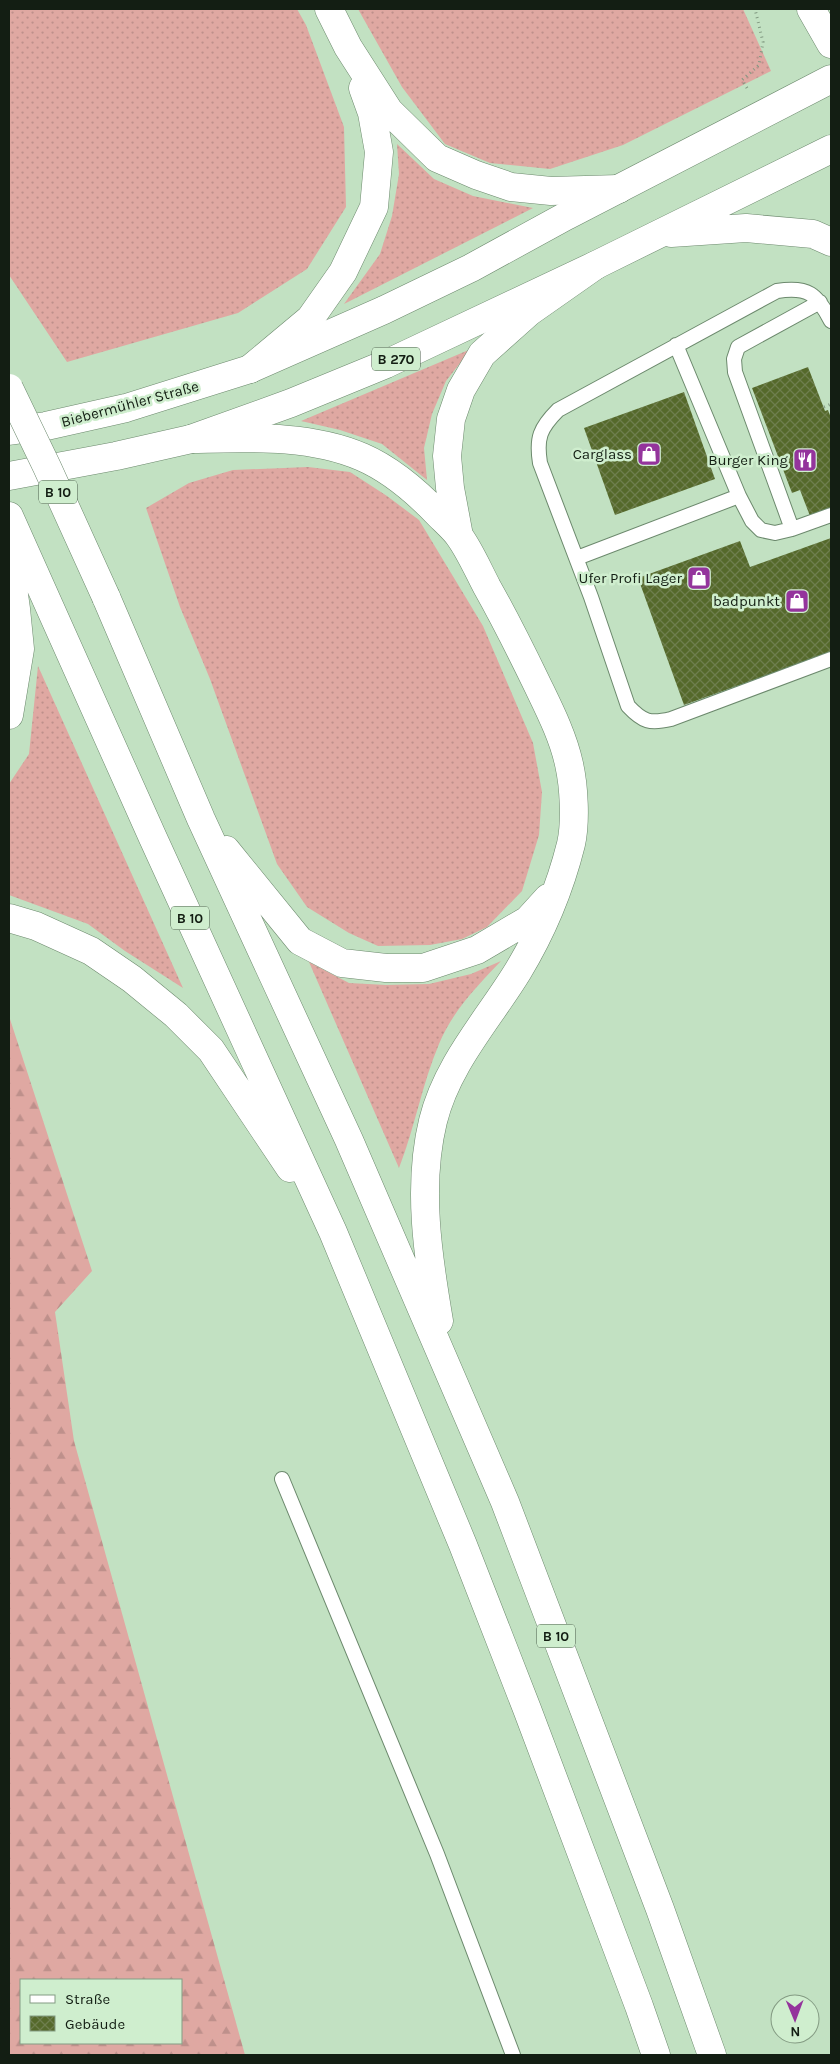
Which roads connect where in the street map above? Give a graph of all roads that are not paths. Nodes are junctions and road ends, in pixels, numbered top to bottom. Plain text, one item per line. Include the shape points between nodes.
1 (329, 9) edge
2 (811, 9) edge
3 (831, 44) edge
4 (348, 47) junction
5 (831, 79) edge
6 (831, 149) edge
7 (619, 189) junction
8 (660, 234) junction
9 (831, 242) edge
10 (596, 265) junction
11 (820, 302) junction
12 (831, 320) edge
13 (676, 345) junction
14 (250, 369) junction
15 (9, 388) edge
16 (9, 431) edge
17 (191, 439) junction
18 (9, 476) edge
19 (738, 496) junction
20 (831, 514) edge
21 (9, 516) edge
22 (792, 529) junction
23 (459, 536) junction
24 (577, 558) junction
25 (9, 559) edge
26 (831, 659) edge
27 (9, 715) edge
28 (201, 819) junction
29 (556, 890) junction
30 (9, 918) edge
31 (334, 1232) junction
32 (447, 1364) junction
33 (282, 1479) dead end
34 (513, 2055) edge
35 (656, 2055) edge
36 (712, 2055) edge

1 - 4 main road
2 - 3 main road
4 - 7 main road via 389,111 437,158 511,188 551,191
4 - 14 main road via 374,120 379,152 374,207 343,272 310,319
5 - 7 main road, Biebermühler Straße
6 - 8 main road, B 270
7 - 14 main road, Biebermühler Straße via 471,268
8 - 9 main road via 746,228 813,234
8 - 10 main road, B 270
10 - 17 main road, B 270 via 386,364
10 - 23 main road via 529,312 482,354 461,390 451,419 448,456
11 - 12 lane
11 - 13 lane via 806,290 777,291
11 - 22 lane via 738,348 734,358 734,372
13 - 19 lane
13 - 24 lane via 558,410 544,425 539,436 540,463
14 - 16 main road, Biebermühler Straße via 126,408
15 - 28 main road, B 10, bridge via 106,597
17 - 18 main road, B 270
17 - 23 main road via 294,440 329,446 362,457 390,472 418,494
19 - 22 lane via 761,530 775,533
19 - 24 lane
20 - 22 lane
21 - 31 main road, B 10
23 - 29 main road via 505,619 553,718 569,763 574,796 572,842
24 - 26 lane via 628,706 640,718 656,722 671,719
25 - 27 main road via 20,648
28 - 29 main road via 300,942 342,963 423,968 477,950 528,920
28 - 32 main road, B 10 via 349,1140
29 - 32 main road via 517,973 450,1076 433,1120 427,1154 429,1263
30 - 31 main road via 36,926 91,951 176,1015 211,1050
31 - 35 main road, B 10 via 527,1709
32 - 36 main road, B 10 via 508,1511 660,1909
33 - 34 lane via 437,1854

